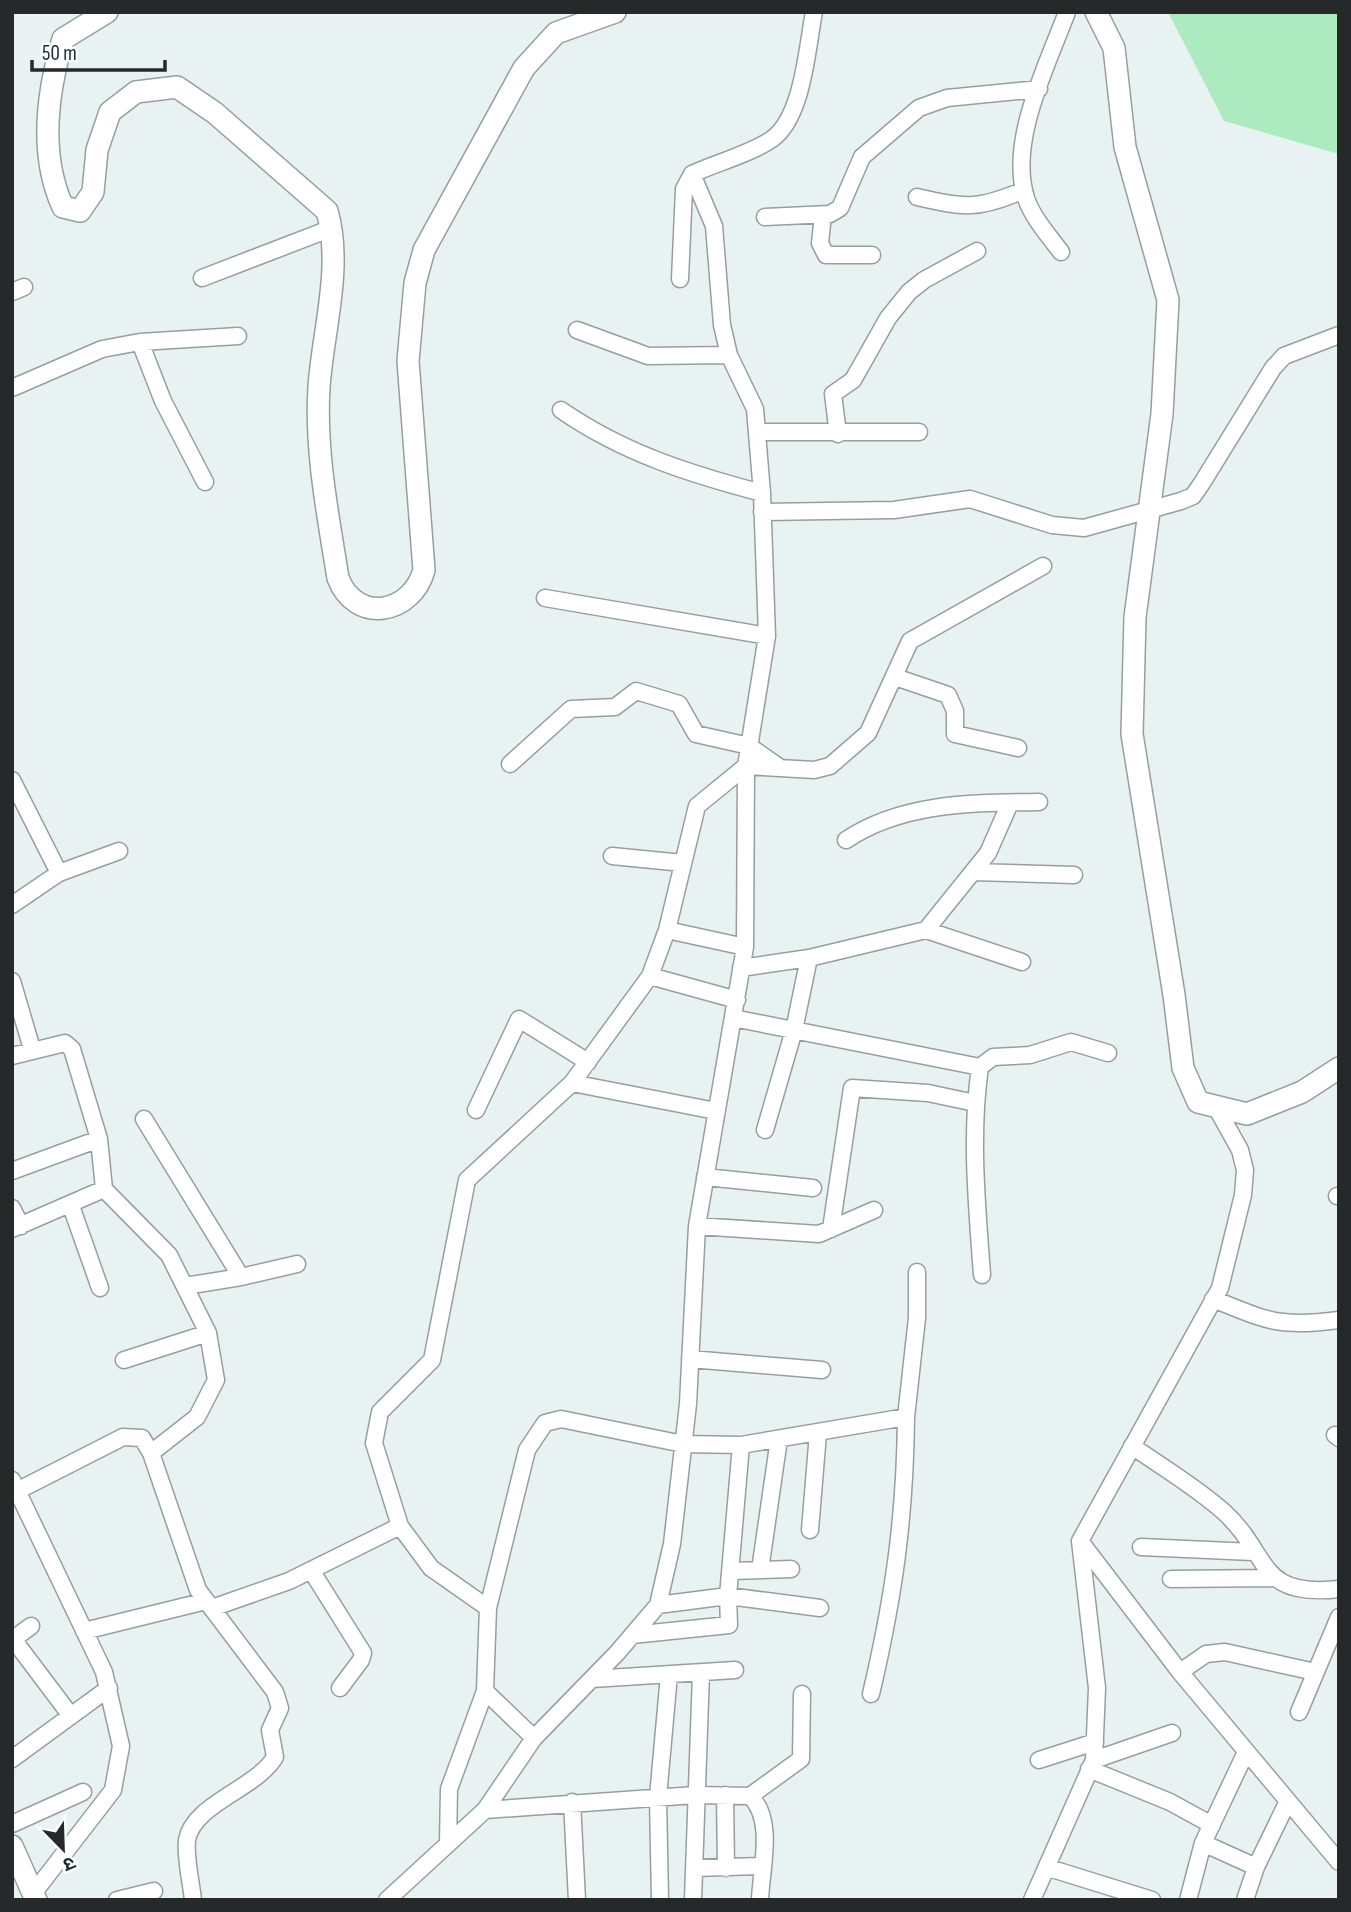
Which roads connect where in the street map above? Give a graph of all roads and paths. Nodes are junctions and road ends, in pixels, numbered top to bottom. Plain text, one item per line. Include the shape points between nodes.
1 (107, 12) edge
2 (814, 12) edge
3 (1067, 12) edge
4 (1096, 12) edge
5 (610, 13) edge
6 (1040, 89) junction
7 (692, 174) junction
8 (1024, 190) junction
9 (917, 197) dead end
10 (823, 215) junction
11 (765, 218) dead end
12 (332, 228) junction
13 (978, 251) dead end
14 (1060, 252) dead end
15 (872, 256) dead end
16 (202, 278) dead end
17 (680, 279) dead end
18 (577, 330) dead end
19 (1339, 335) edge
20 (238, 336) dead end
21 (140, 342) junction
22 (729, 355) junction
23 (12, 388) edge
24 (561, 410) dead end
25 (757, 432) junction
26 (919, 432) dead end
27 (838, 434) junction
28 (205, 482) dead end
29 (762, 493) junction
30 (1150, 508) junction
31 (762, 512) junction
32 (1042, 566) dead end
33 (545, 598) dead end
34 (767, 636) junction
35 (895, 677) junction
36 (749, 746) junction
37 (1018, 748) dead end
38 (510, 764) dead end
39 (746, 766) junction
40 (781, 768) junction
41 (13, 781) edge
42 (1039, 802) dead end
43 (1010, 803) junction
44 (846, 840) dead end
45 (119, 851) dead end
46 (612, 856) dead end
47 (683, 863) junction
48 (973, 872) junction
49 (59, 873) junction
50 (1074, 875) dead end
51 (12, 905) edge
52 (667, 930) junction
53 (926, 930) junction
54 (745, 947) junction
55 (809, 958) junction
56 (1022, 962) dead end
57 (741, 968) junction
58 (650, 976) junction
59 (12, 981) edge
60 (737, 1000) junction
61 (733, 1018) junction
62 (794, 1030) junction
63 (32, 1049) junction
64 (1108, 1054) dead end
65 (12, 1056) edge
66 (588, 1062) junction
67 (980, 1067) junction
68 (1339, 1068) edge
69 (572, 1083) junction
70 (975, 1103) junction
71 (1216, 1107) junction
72 (476, 1110) dead end
73 (716, 1111) junction
74 (144, 1119) dead end
75 (765, 1130) dead end
76 (99, 1139) junction
77 (12, 1171) edge
78 (705, 1177) junction
79 (813, 1188) dead end
80 (104, 1189) junction
81 (71, 1206) junction
82 (12, 1208) edge
83 (874, 1210) dead end
84 (697, 1226) junction
85 (16, 1228) edge
86 (831, 1228) junction
87 (297, 1264) dead end
88 (917, 1272) dead end
89 (982, 1275) dead end
90 (241, 1277) junction
91 (185, 1286) junction
92 (100, 1288) dead end
93 (1213, 1299) junction
94 (1339, 1320) edge
95 (208, 1333) junction
96 (690, 1359) junction
97 (124, 1360) dead end
98 (822, 1370) dead end
99 (906, 1417) junction
100 (818, 1433) junction
101 (779, 1439) junction
102 (683, 1444) junction
103 (741, 1445) junction
104 (1132, 1446) junction
105 (151, 1452) junction
106 (15, 1486) edge
107 (400, 1526) junction
108 (810, 1530) dead end
109 (1080, 1541) junction
110 (1141, 1547) dead end
111 (1253, 1552) junction
112 (791, 1569) dead end
113 (311, 1570) junction
114 (760, 1570) junction
115 (731, 1571) junction
116 (1171, 1578) dead end
117 (1274, 1578) junction
118 (1339, 1589) edge
119 (728, 1596) junction
120 (209, 1604) junction
121 (658, 1605) junction
122 (488, 1608) junction
123 (820, 1608) dead end
124 (1339, 1617) edge
125 (31, 1626) dead end
126 (84, 1631) junction
127 (632, 1635) junction
128 (13, 1639) edge
129 (735, 1670) dead end
130 (1180, 1672) junction
131 (1315, 1672) junction
132 (701, 1673) junction
133 (669, 1675) junction
134 (592, 1679) junction
135 (109, 1688) junction
136 (340, 1688) dead end
137 (485, 1691) junction
138 (802, 1694) dead end
139 (872, 1694) dead end
140 (1299, 1712) dead end
141 (71, 1716) junction
142 (1172, 1733) dead end
143 (534, 1738) junction
144 (1095, 1742) junction
145 (1246, 1752) junction
146 (12, 1759) edge
147 (1039, 1760) dead end
148 (1091, 1764) junction
149 (82, 1792) dead end
150 (695, 1795) junction
151 (725, 1795) junction
152 (750, 1796) junction
153 (658, 1797) junction
154 (1287, 1801) junction
155 (572, 1802) junction
156 (485, 1810) junction
157 (12, 1824) edge
158 (1212, 1825) junction
159 (448, 1843) junction
160 (1203, 1843) junction
161 (12, 1846) edge
162 (1339, 1862) edge
163 (761, 1866) junction
164 (1256, 1867) junction
165 (694, 1868) junction
166 (726, 1868) junction
167 (1049, 1868) junction
168 (154, 1891) dead end
169 (34, 1898) edge
170 (117, 1900) edge
171 (192, 1900) edge
172 (387, 1900) edge
173 (577, 1900) edge
174 (660, 1900) edge
175 (693, 1900) edge
176 (760, 1900) edge
177 (1032, 1900) edge
178 (1152, 1900) edge
179 (1188, 1900) edge
180 (1245, 1900) edge

1 - 12 street via 63,39 53,74 48,134 52,184 63,207 80,211 93,192 97,150 110,113 136,92 177,87 215,113 327,211
2 - 7 street via 794,111 784,127 771,139
3 - 6 street
4 - 30 street via 1114,48 1125,147 1168,300 1162,414
5 - 12 street via 556,33 524,68 424,250 415,283 408,361 424,570 420,585 408,597 378,608 355,604 343,592 321,469 319,387
6 - 8 street via 1020,154
6 - 10 street via 947,98 919,107 862,157 840,208
7 - 17 street via 684,189
7 - 22 street via 713,226
8 - 9 street via 976,207
8 - 14 street
10 - 11 street
10 - 15 street via 820,243 826,256
12 - 16 street
13 - 27 street via 925,280 888,318 859,373 833,394
18 - 22 street via 648,356
19 - 30 street via 1284,356 1192,496
20 - 21 street
21 - 23 street via 102,349
21 - 28 street via 163,401
22 - 25 street via 755,409
24 - 29 street via 598,436 681,472
25 - 27 street
25 - 29 street
26 - 27 street
29 - 31 street
30 - 31 street via 1084,528 1052,525 970,499 894,510
30 - 71 street via 1135,617 1132,734 1182,1068 1198,1102
31 - 34 street
32 - 35 street via 910,641
33 - 34 street
34 - 36 street
35 - 37 street via 948,695 955,711 955,734
35 - 40 street via 868,733 845,756 814,770
36 - 38 street via 696,733 679,704 636,691 615,707 571,709
36 - 39 street
36 - 40 street
39 - 40 street
39 - 47 street via 697,806
39 - 54 street
41 - 49 street
42 - 43 street
43 - 44 street via 944,804 864,828
43 - 48 street via 988,853
45 - 49 street
46 - 47 street
47 - 52 street
48 - 50 street
48 - 53 street
49 - 51 street
52 - 54 street
52 - 58 street
53 - 55 street
53 - 56 street
54 - 57 street
55 - 57 street
55 - 62 street
57 - 60 street
58 - 60 street
58 - 66 street
59 - 63 street
60 - 61 street
61 - 62 street
61 - 73 street
62 - 67 street
62 - 75 street
63 - 65 street
63 - 76 street via 65,1043 72,1049
64 - 67 street via 1071,1042 1020,1057 993,1057
66 - 69 street
66 - 72 street via 519,1019
67 - 70 street
68 - 71 street via 1302,1092 1247,1114
69 - 73 street
69 - 107 street via 467,1180 432,1360 380,1412 374,1443
70 - 86 street via 928,1093 852,1088
70 - 89 street
71 - 93 street via 1240,1150 1245,1170 1220,1288
73 - 78 street
74 - 90 street
76 - 77 street
76 - 80 street
78 - 79 street
78 - 84 street
80 - 81 street
80 - 91 street via 169,1255
81 - 85 street
81 - 92 street
82 - 85 street
83 - 86 street
84 - 86 street via 819,1234
84 - 96 street
87 - 90 street
88 - 99 street
90 - 91 street
91 - 95 street
93 - 94 street via 1288,1325
93 - 104 street
95 - 97 street
95 - 105 street via 216,1380 197,1417
96 - 98 street
96 - 102 street
99 - 100 street
99 - 139 street via 899,1555
100 - 101 street
100 - 108 street
101 - 103 street
101 - 114 street
102 - 103 street
102 - 121 street via 672,1544
102 - 122 street via 561,1419 545,1423 527,1450
103 - 115 street
104 - 109 street
104 - 111 street via 1218,1507
105 - 106 street via 142,1438 123,1437
105 - 120 street via 198,1590
106 - 126 street
107 - 113 street
107 - 122 street via 431,1568
109 - 130 street
109 - 144 street via 1097,1688
110 - 111 street
111 - 117 street
112 - 114 street
113 - 120 street
113 - 136 street via 363,1653
114 - 115 street
115 - 119 street
116 - 117 street
117 - 118 street via 1310,1592
119 - 121 street
119 - 123 street
119 - 127 street via 729,1625
120 - 126 street
120 - 171 street via 275,1692 280,1708 270,1730 275,1756 266,1772 191,1826 187,1843
121 - 127 street
122 - 137 street
124 - 131 street
125 - 128 street
126 - 135 street
127 - 134 street
128 - 141 street
129 - 132 street
130 - 131 street via 1206,1654 1225,1652
130 - 145 street
131 - 140 street
132 - 133 street
132 - 150 street
133 - 134 street
133 - 153 street
134 - 143 street
135 - 141 street
135 - 169 street via 121,1746 113,1790
137 - 143 street
137 - 159 street via 449,1789
138 - 152 street via 800,1759
141 - 146 street
142 - 148 street
143 - 156 street
144 - 147 street
144 - 148 street
145 - 154 street
145 - 158 street
148 - 158 street
148 - 167 street
149 - 157 street
150 - 151 street
150 - 153 street
150 - 165 street
151 - 152 street
151 - 166 street
152 - 163 street via 758,1803 764,1825
153 - 155 street
153 - 174 street
154 - 162 street
154 - 164 street
155 - 156 street
155 - 173 street
156 - 159 street
158 - 160 street
159 - 172 street
160 - 164 street
160 - 179 street
161 - 169 street
163 - 166 street
163 - 176 street
164 - 180 street
165 - 166 street
165 - 175 street
167 - 177 street
167 - 178 street
168 - 170 street

